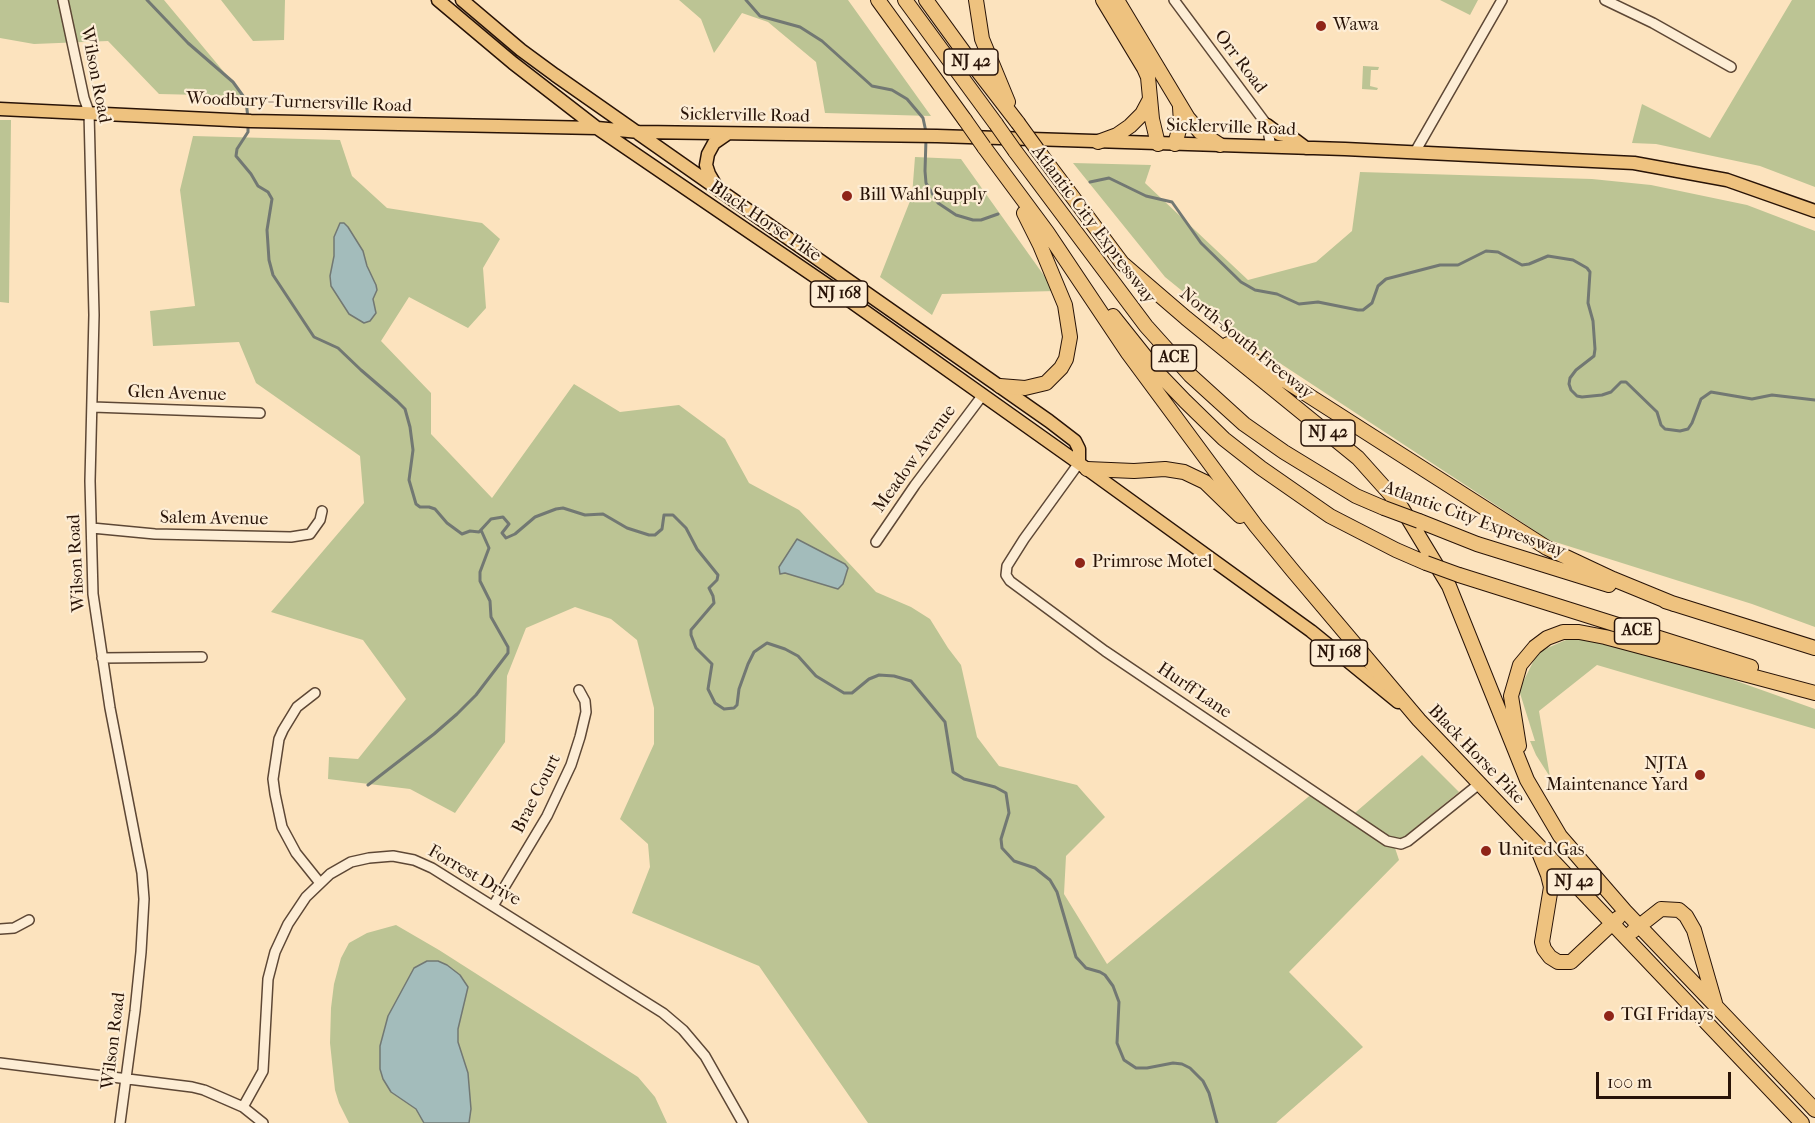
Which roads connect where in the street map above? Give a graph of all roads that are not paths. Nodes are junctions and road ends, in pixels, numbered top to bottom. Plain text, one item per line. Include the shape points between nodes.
1 (63, 0) edge
2 (438, 0) edge
3 (462, 0) edge
4 (878, 0) edge
5 (905, 0) edge
6 (926, 0) edge
7 (976, 0) edge
8 (1103, 0) edge
9 (1117, 0) edge
10 (1174, 0) edge
11 (1502, 0) edge
12 (1605, 0) edge
13 (1731, 67) dead end
14 (1150, 97) junction
15 (1180, 105) junction
16 (0, 110) edge
17 (89, 112) junction
18 (1018, 123) junction
19 (1267, 125) junction
20 (597, 128) junction
21 (639, 132) junction
22 (729, 133) junction
23 (1098, 142) junction
24 (1158, 144) junction
25 (1175, 144) junction
26 (1220, 146) junction
27 (984, 147) junction
28 (1271, 147) junction
29 (1306, 148) junction
30 (1415, 152) junction
31 (718, 189) junction
32 (1815, 211) edge
33 (1047, 232) junction
34 (848, 280) junction
35 (839, 293) junction
36 (1186, 318) junction
37 (960, 359) junction
38 (949, 372) junction
39 (1000, 386) junction
40 (982, 396) junction
41 (93, 407) junction
42 (260, 413) dead end
43 (1083, 466) junction
44 (322, 512) dead end
45 (92, 528) junction
46 (876, 542) dead end
47 (1293, 571) junction
48 (1674, 604) junction
49 (1815, 648) edge
50 (202, 657) dead end
51 (102, 658) junction
52 (579, 690) dead end
53 (1815, 691) edge
54 (315, 693) dead end
55 (1419, 720) junction
56 (1527, 780) junction
57 (1479, 784) junction
58 (1535, 842) junction
59 (320, 883) junction
60 (493, 906) junction
61 (1625, 911) junction
62 (29, 920) dead end
63 (1613, 922) junction
64 (1639, 926) junction
65 (0, 929) edge
66 (1627, 937) junction
67 (1716, 1005) junction
68 (0, 1063) edge
69 (125, 1079) junction
70 (243, 1107) junction
71 (1815, 1110) edge
72 (120, 1123) edge
73 (263, 1123) edge
74 (743, 1123) edge
75 (1802, 1123) edge

1 - 17 street, Wilson Road
2 - 20 main road, Black Horse Pike / NJ 168
3 - 21 main road, Black Horse Pike / NJ 168 via 521,50
4 - 27 highway, NJ 42, bridge
5 - 48 highway, Atlantic City Expressway / ACE, bridge via 1146,326 1190,375 1244,424 1356,496 1384,508 1477,544
6 - 18 highway, North-South Freeway / NJ 42
7 - 18 highway via 989,60
8 - 14 highway via 1144,68
9 - 15 highway
10 - 19 street, Orr Road
11 - 30 street
12 - 13 street
14 - 23 highway via 1142,114 1130,126
14 - 24 highway
15 - 25 highway via 1181,123
15 - 26 highway via 1193,126
16 - 17 main road, Woodbury-Turnersville Road
17 - 20 main road, Woodbury-Turnersville Road via 246,121
17 - 41 street, Wilson Road
18 - 36 highway, North-South Freeway / NJ 42, bridge via 1122,263
19 - 28 street, Orr Road
19 - 29 main road
20 - 21 main road, Woodbury-Turnersville Road
20 - 35 main road, Black Horse Pike / NJ 168
21 - 22 main road, Sicklerville Road
21 - 31 main road, Black Horse Pike / NJ 168
22 - 23 main road, Sicklerville Road
22 - 31 main road via 714,143 708,154 706,165
23 - 24 main road, Sicklerville Road
24 - 25 main road, Sicklerville Road
25 - 26 main road, Sicklerville Road
26 - 28 main road, Sicklerville Road
27 - 33 highway, NJ 42
27 - 39 highway via 1041,245 1065,305 1070,337 1066,359 1046,383 1025,388
28 - 29 main road, Sicklerville Road
29 - 30 main road, Sicklerville Road
30 - 32 main road, Sicklerville Road via 1634,163 1727,180
31 - 34 main road, Black Horse Pike / NJ 168
33 - 47 highway, NJ 42 via 1128,353
33 - 53 highway, ACE, bridge via 1160,375 1224,439 1330,516 1396,550 1459,575 1709,652
34 - 35 main road
34 - 37 main road, Black Horse Pike / NJ 168
35 - 38 main road, Black Horse Pike / NJ 168
36 - 48 highway via 1547,548
36 - 56 highway, North-South Freeway / NJ 42 via 1358,458 1400,505 1449,586
37 - 38 main road
37 - 39 main road, Black Horse Pike / NJ 168
38 - 40 main road, Black Horse Pike / NJ 168
39 - 43 main road, Black Horse Pike / NJ 168 via 1075,441
40 - 43 main road, Black Horse Pike / NJ 168
40 - 46 street, Meadow Avenue
41 - 42 street, Glen Avenue
41 - 45 street, Wilson Road
43 - 47 highway via 1134,471 1165,469 1184,472 1205,482
43 - 55 main road, Black Horse Pike / NJ 168 via 1311,631
43 - 57 street, Hurff Lane via 1024,539 1007,566 1010,581 1106,651 1387,841 1408,841
44 - 45 street, Salem Avenue via 310,534 291,537 155,534
45 - 51 street, Wilson Road via 93,594
47 - 55 highway, NJ 42
48 - 49 highway, Atlantic City Expressway / ACE
50 - 51 street
51 - 69 street, Wilson Road via 144,899
52 - 60 street, Brae Court via 586,712 571,765 547,816
53 - 56 highway via 1605,637 1563,632 1547,638 1526,654 1511,696
54 - 59 street via 297,707 283,730 273,779 282,827 296,853
55 - 57 highway, Black Horse Pike / NJ 42
56 - 61 highway, North-South Freeway / NJ 42 via 1560,836
57 - 58 highway, Black Horse Pike / NJ 42
58 - 63 highway, Black Horse Pike / NJ 42
58 - 63 highway via 1551,887 1542,942 1550,957 1558,962 1571,962
59 - 60 street, Forrest Drive via 351,862 382,856 403,857 432,868
59 - 70 street, Forrest Drive via 297,909 275,952 268,979 262,1071
60 - 74 street, Forrest Drive via 673,1020 705,1056
61 - 63 highway
61 - 64 highway, NJ 42
62 - 65 street via 14,928
63 - 66 highway, Black Horse Pike / NJ 42
64 - 66 highway
64 - 67 highway, NJ 42
64 - 67 highway via 1661,909 1678,910 1686,916 1694,930
66 - 75 highway, Black Horse Pike / NJ 42
67 - 71 highway, NJ 42
68 - 69 street
69 - 70 street via 192,1087
69 - 72 street, Wilson Road
70 - 73 street

